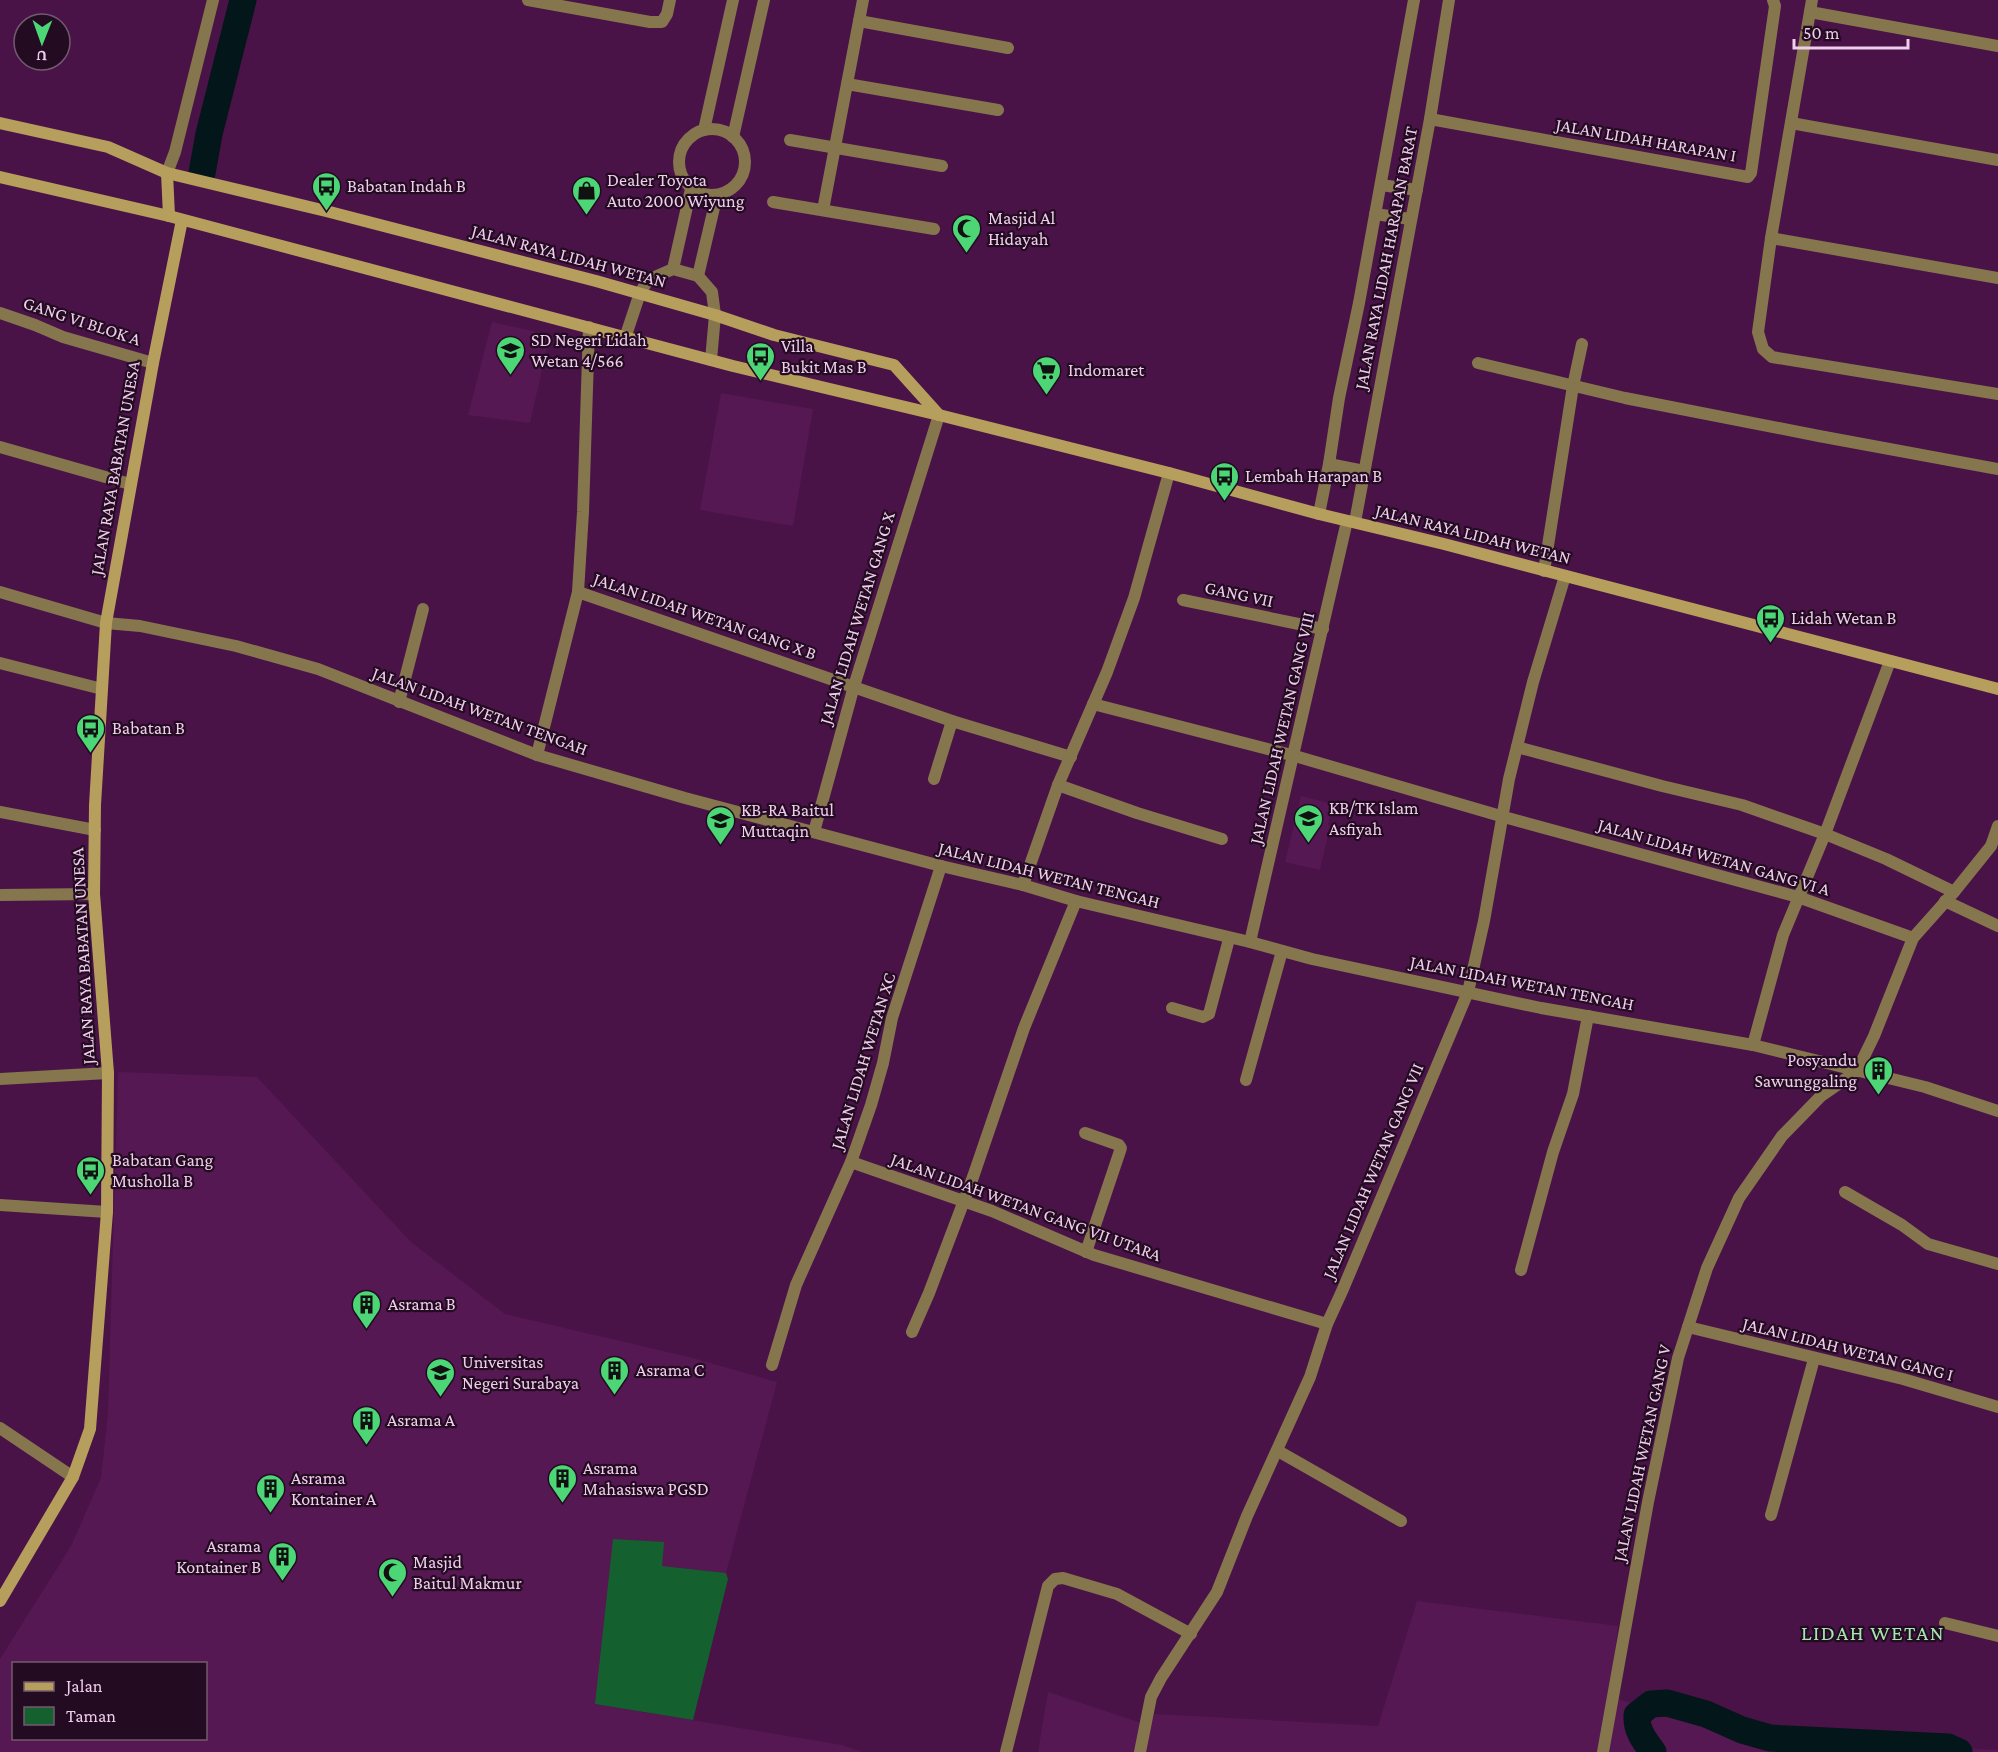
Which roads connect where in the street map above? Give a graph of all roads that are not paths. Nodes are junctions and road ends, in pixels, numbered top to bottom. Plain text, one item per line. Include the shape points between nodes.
1 (213, 0) edge
2 (528, 0) edge
3 (670, 0) edge
4 (733, 0) edge
5 (764, 0) edge
6 (863, 0) edge
7 (1414, 0) edge
8 (1449, 0) edge
9 (1773, 0) edge
10 (1811, 6) edge
11 (859, 21) junction
12 (1998, 46) edge
13 (1008, 48) dead end
14 (847, 84) junction
15 (998, 110) dead end
16 (1430, 119) junction
17 (0, 123) edge
18 (1791, 123) junction
19 (704, 130) junction
20 (733, 137) junction
21 (790, 140) dead end
22 (835, 148) junction
23 (1998, 160) edge
24 (942, 165) dead end
25 (167, 173) junction
26 (0, 177) edge
27 (1382, 184) junction
28 (691, 189) junction
29 (1417, 190) junction
30 (717, 195) junction
31 (773, 202) dead end
32 (823, 210) junction
33 (1375, 214) junction
34 (169, 216) junction
35 (1410, 219) junction
36 (182, 220) junction
37 (934, 229) dead end
38 (1772, 238) junction
39 (673, 269) junction
40 (698, 276) junction
41 (1998, 278) edge
42 (640, 293) junction
43 (0, 313) edge
44 (715, 315) junction
45 (589, 327) junction
46 (625, 338) junction
47 (1582, 344) dead end
48 (711, 360) junction
49 (153, 363) junction
50 (1478, 363) dead end
51 (1573, 386) junction
52 (1998, 394) edge
53 (939, 415) junction
54 (0, 447) edge
55 (1329, 464) junction
56 (1998, 469) edge
57 (1364, 471) junction
58 (1169, 473) junction
59 (130, 484) junction
60 (1319, 514) junction
61 (1351, 521) junction
62 (1544, 571) junction
63 (1565, 576) junction
64 (0, 592) edge
65 (578, 592) junction
66 (1183, 600) dead end
67 (423, 609) dead end
68 (106, 623) junction
69 (1323, 629) junction
70 (1890, 661) junction
71 (0, 663) edge
72 (854, 686) junction
73 (102, 689) junction
74 (1998, 689) edge
75 (399, 702) junction
76 (1093, 704) junction
77 (952, 721) junction
78 (1517, 747) junction
79 (537, 755) junction
80 (1295, 756) junction
81 (1071, 757) junction
82 (934, 779) dead end
83 (1058, 785) junction
84 (0, 812) edge
85 (1504, 817) junction
86 (1998, 826) edge
87 (95, 830) junction
88 (814, 832) junction
89 (1825, 834) junction
90 (1222, 839) dead end
91 (1995, 846) edge
92 (941, 866) junction
93 (1023, 885) junction
94 (1954, 892) junction
95 (94, 894) junction
96 (0, 895) edge
97 (1798, 897) junction
98 (1076, 901) junction
99 (1945, 901) junction
100 (1998, 926) edge
101 (1912, 938) junction
102 (1229, 939) junction
103 (1250, 942) junction
104 (1282, 951) junction
105 (1468, 992) junction
106 (1172, 1008) dead end
107 (1588, 1017) junction
108 (1753, 1045) junction
109 (1857, 1071) junction
110 (108, 1073) junction
111 (0, 1078) edge
112 (1246, 1080) dead end
113 (1998, 1111) edge
114 (1085, 1133) dead end
115 (851, 1162) junction
116 (1845, 1192) dead end
117 (963, 1201) junction
118 (0, 1205) edge
119 (107, 1212) junction
120 (1086, 1252) junction
121 (1998, 1264) edge
122 (1521, 1270) dead end
123 (1327, 1324) junction
124 (1688, 1327) junction
125 (912, 1332) dead end
126 (1814, 1359) junction
127 (772, 1365) dead end
128 (1998, 1407) edge
129 (0, 1428) edge
130 (1278, 1451) junction
131 (73, 1477) junction
132 (1771, 1515) dead end
133 (1401, 1521) dead end
134 (0, 1601) edge
135 (1945, 1623) dead end
136 (1191, 1634) junction
137 (1998, 1636) edge
138 (1006, 1752) edge
139 (1140, 1752) edge
140 (1603, 1752) edge

1 - 25 street
2 - 3 street via 662,22
4 - 19 street
5 - 20 street
6 - 11 street
7 - 27 street, JALAN RAYA LIDAH HARAPAN BARAT
8 - 16 street, JALAN RAYA LIDAH HARAPAN BARAT
9 - 16 street, JALAN LIDAH HARAPAN I via 1748,177
10 - 12 street
10 - 18 street
11 - 13 street
11 - 14 street
14 - 15 street
14 - 22 street
16 - 29 street, JALAN RAYA LIDAH HARAPAN BARAT
17 - 25 main road, JALAN RAYA LIDAH WETAN via 108,147
18 - 23 street
18 - 38 street
19 - 20 street via 719,130
19 - 28 street via 682,148 678,163
20 - 30 street via 743,152 744,171 738,183
21 - 22 street
22 - 24 street
22 - 32 street
25 - 34 main road
25 - 42 main road, JALAN RAYA LIDAH WETAN
26 - 34 main road, JALAN RAYA LIDAH WETAN
27 - 29 street
27 - 33 street, JALAN RAYA LIDAH HARAPAN BARAT
28 - 30 street
28 - 39 street
29 - 35 street, JALAN RAYA LIDAH HARAPAN BARAT
30 - 40 street
31 - 32 street
32 - 37 street
33 - 35 street
33 - 55 street, JALAN RAYA LIDAH HARAPAN BARAT
34 - 36 main road, JALAN RAYA LIDAH WETAN
35 - 57 street, JALAN RAYA LIDAH HARAPAN BARAT
36 - 45 main road, JALAN RAYA LIDAH WETAN
36 - 49 main road, JALAN RAYA BABATAN UNESA
38 - 41 street
38 - 52 street via 1758,333 1763,349 1772,357
39 - 40 street
39 - 42 street via 648,280
40 - 44 street via 712,292
42 - 44 main road, JALAN RAYA LIDAH WETAN
42 - 46 street
43 - 49 street, GANG VI BLOK A via 63,337
44 - 48 street
44 - 53 main road, JALAN RAYA LIDAH WETAN via 774,335 894,365
45 - 46 main road, JALAN RAYA LIDAH WETAN
45 - 65 street
46 - 48 main road, JALAN RAYA LIDAH WETAN
47 - 51 street
48 - 53 main road, JALAN RAYA LIDAH WETAN
49 - 59 main road, JALAN RAYA BABATAN UNESA
50 - 51 street
51 - 56 street
51 - 62 street
53 - 58 main road, JALAN RAYA LIDAH WETAN
53 - 72 street, JALAN LIDAH WETAN GANG X
54 - 59 street
55 - 57 street
55 - 60 street, JALAN RAYA LIDAH HARAPAN BARAT
57 - 61 street, JALAN RAYA LIDAH HARAPAN BARAT
58 - 60 main road, JALAN RAYA LIDAH WETAN
58 - 76 street via 1134,598
59 - 68 main road, JALAN RAYA BABATAN UNESA
60 - 61 main road, JALAN RAYA LIDAH WETAN
61 - 62 main road, JALAN RAYA LIDAH WETAN
61 - 69 street, JALAN LIDAH WETAN GANG VIII
62 - 63 main road, JALAN RAYA LIDAH WETAN
63 - 70 main road, JALAN RAYA LIDAH WETAN
63 - 78 street, JALAN LIDAH WETAN GANG VII
64 - 68 street, JALAN LIDAH WETAN TENGAH
65 - 72 street, JALAN LIDAH WETAN GANG X B
65 - 79 street
66 - 69 street, GANG VII
67 - 75 street
68 - 73 main road, JALAN RAYA BABATAN UNESA
68 - 75 street, JALAN LIDAH WETAN TENGAH via 236,646 318,669
69 - 80 street, JALAN LIDAH WETAN GANG VIII
70 - 74 main road, JALAN RAYA LIDAH WETAN
70 - 89 street
71 - 73 street
72 - 77 street, JALAN LIDAH WETAN GANG X B
72 - 88 street, JALAN LIDAH WETAN GANG X
73 - 87 main road, JALAN RAYA BABATAN UNESA
75 - 79 street, JALAN LIDAH WETAN TENGAH
76 - 80 street, JALAN LIDAH WETAN GANG VI A
76 - 81 street
77 - 81 street, JALAN LIDAH WETAN GANG X B
77 - 82 street
78 - 85 street, JALAN LIDAH WETAN GANG VII
78 - 89 street via 1742,805
79 - 88 street, JALAN LIDAH WETAN TENGAH
80 - 85 street, JALAN LIDAH WETAN GANG VI A
80 - 103 street, JALAN LIDAH WETAN GANG VIII
81 - 83 street
83 - 90 street
83 - 93 street
84 - 87 street
85 - 97 street, JALAN LIDAH WETAN GANG VI A
85 - 105 street, JALAN LIDAH WETAN GANG VII
86 - 91 street, JALAN LIDAH WETAN GANG V
87 - 95 main road, JALAN RAYA BABATAN UNESA
88 - 92 street, JALAN LIDAH WETAN TENGAH
89 - 94 street
89 - 97 street
91 - 94 street, JALAN LIDAH WETAN GANG V
92 - 93 street, JALAN LIDAH WETAN TENGAH
92 - 115 street, JALAN LIDAH WETAN XC
93 - 98 street, JALAN LIDAH WETAN TENGAH
94 - 99 street, JALAN LIDAH WETAN GANG V
95 - 96 street
95 - 110 main road, JALAN RAYA BABATAN UNESA
97 - 101 street, JALAN LIDAH WETAN GANG VI A
97 - 108 street via 1783,934
98 - 102 street, JALAN LIDAH WETAN TENGAH
98 - 117 street via 1024,1028
99 - 100 street
99 - 101 street, JALAN LIDAH WETAN GANG V
101 - 109 street, JALAN LIDAH WETAN GANG V
102 - 103 street, JALAN LIDAH WETAN TENGAH
102 - 106 street via 1209,1014 1203,1017
103 - 104 street, JALAN LIDAH WETAN TENGAH
104 - 105 street, JALAN LIDAH WETAN TENGAH
104 - 112 street
105 - 107 street, JALAN LIDAH WETAN TENGAH
105 - 123 street, JALAN LIDAH WETAN GANG VII
107 - 108 street, JALAN LIDAH WETAN TENGAH
107 - 122 street via 1573,1094
108 - 109 street, JALAN LIDAH WETAN TENGAH
109 - 113 street, JALAN LIDAH WETAN TENGAH via 1925,1086
109 - 124 street, JALAN LIDAH WETAN GANG V via 1821,1096 1782,1136 1739,1198 1707,1268
110 - 111 street
110 - 119 main road, JALAN RAYA BABATAN UNESA
114 - 120 street via 1121,1148
115 - 117 street, JALAN LIDAH WETAN GANG VII UTARA
115 - 127 street, JALAN LIDAH WETAN XC via 796,1285
116 - 121 street via 1928,1244
117 - 120 street, JALAN LIDAH WETAN GANG VII UTARA
117 - 125 street
118 - 119 street
119 - 131 main road, JALAN RAYA BABATAN UNESA via 90,1429
120 - 123 street, JALAN LIDAH WETAN GANG VII UTARA
123 - 130 street, JALAN LIDAH WETAN GANG VII via 1310,1377
124 - 126 street, JALAN LIDAH WETAN GANG I
124 - 140 street, JALAN LIDAH WETAN GANG V via 1648,1502
126 - 128 street, JALAN LIDAH WETAN GANG I
126 - 132 street
129 - 131 street
130 - 133 street
130 - 136 street, JALAN LIDAH WETAN GANG VII via 1217,1592
131 - 134 main road, JALAN RAYA BABATAN UNESA
135 - 137 street
136 - 138 street via 1117,1594 1055,1579 1048,1586
136 - 139 street, JALAN LIDAH WETAN GANG VII via 1151,1697

